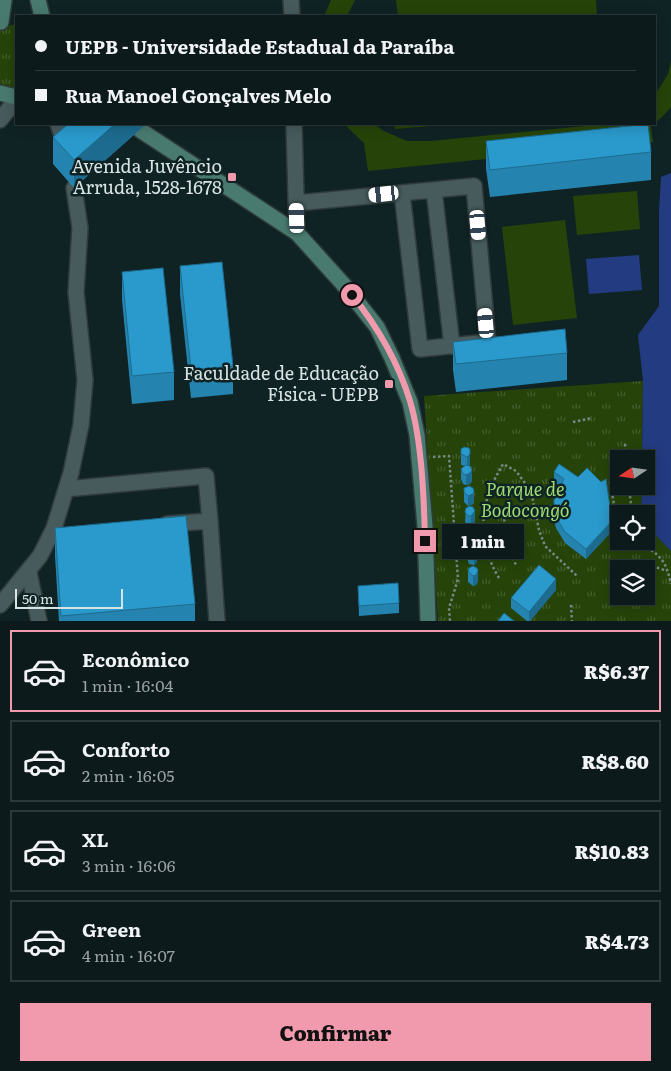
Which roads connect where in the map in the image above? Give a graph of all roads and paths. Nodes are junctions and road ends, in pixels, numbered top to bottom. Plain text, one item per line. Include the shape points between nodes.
1 (4, 0) edge
2 (38, 0) edge
3 (291, 0) edge
4 (42, 15) edge
5 (292, 15) edge
6 (15, 19) edge
7 (0, 22) edge
8 (0, 93) edge
9 (15, 98) edge
10 (15, 99) edge
11 (0, 120) edge
12 (58, 125) edge
13 (294, 125) edge
14 (140, 130) dead end
15 (67, 151) edge
16 (74, 188) dead end
17 (434, 190) junction
18 (402, 193) junction
19 (296, 203) junction
20 (298, 232) junction
21 (452, 346) junction
22 (592, 418) dead end
23 (573, 422) dead end
24 (625, 444) dead end
25 (626, 450) edge
26 (419, 458) junction
27 (492, 484) junction
28 (66, 489) junction
29 (210, 521) junction
30 (150, 526) edge
31 (71, 532) edge
32 (51, 534) junction
33 (651, 550) edge
34 (516, 565) dead end
35 (655, 566) edge
36 (668, 571) junction
37 (29, 572) junction
38 (577, 576) dead end
39 (499, 578) dead end
40 (671, 584) edge
41 (0, 605) edge
42 (571, 605) dead end
43 (450, 610) junction
44 (455, 610) dead end
45 (39, 621) edge
46 (217, 621) edge
47 (428, 621) edge
48 (450, 621) edge
49 (572, 621) edge

1 - 7 street
2 - 4 street
3 - 5 street
6 - 7 street
8 - 9 street
10 - 11 street
12 - 15 street
13 - 19 street
14 - 20 street
16 - 28 street via 80,228 76,292 85,380 79,433
17 - 18 street
17 - 21 street
17 - 21 street via 474,186 488,342
18 - 19 street
18 - 21 street via 420,349
19 - 20 street
20 - 26 street via 376,327 410,402
22 - 23 path
24 - 25 path
26 - 43 path via 449,456 458,579
26 - 47 street
27 - 34 path via 511,495 506,504 505,530
27 - 38 path via 503,464 516,471 531,490 545,546
27 - 39 path via 485,502 482,533
28 - 29 street via 206,476
28 - 32 street
29 - 30 street
29 - 46 street
31 - 32 street
32 - 37 street
33 - 36 path via 662,558
35 - 36 path
36 - 40 path
37 - 41 street
37 - 45 street
42 - 49 path
43 - 44 path
43 - 48 path

